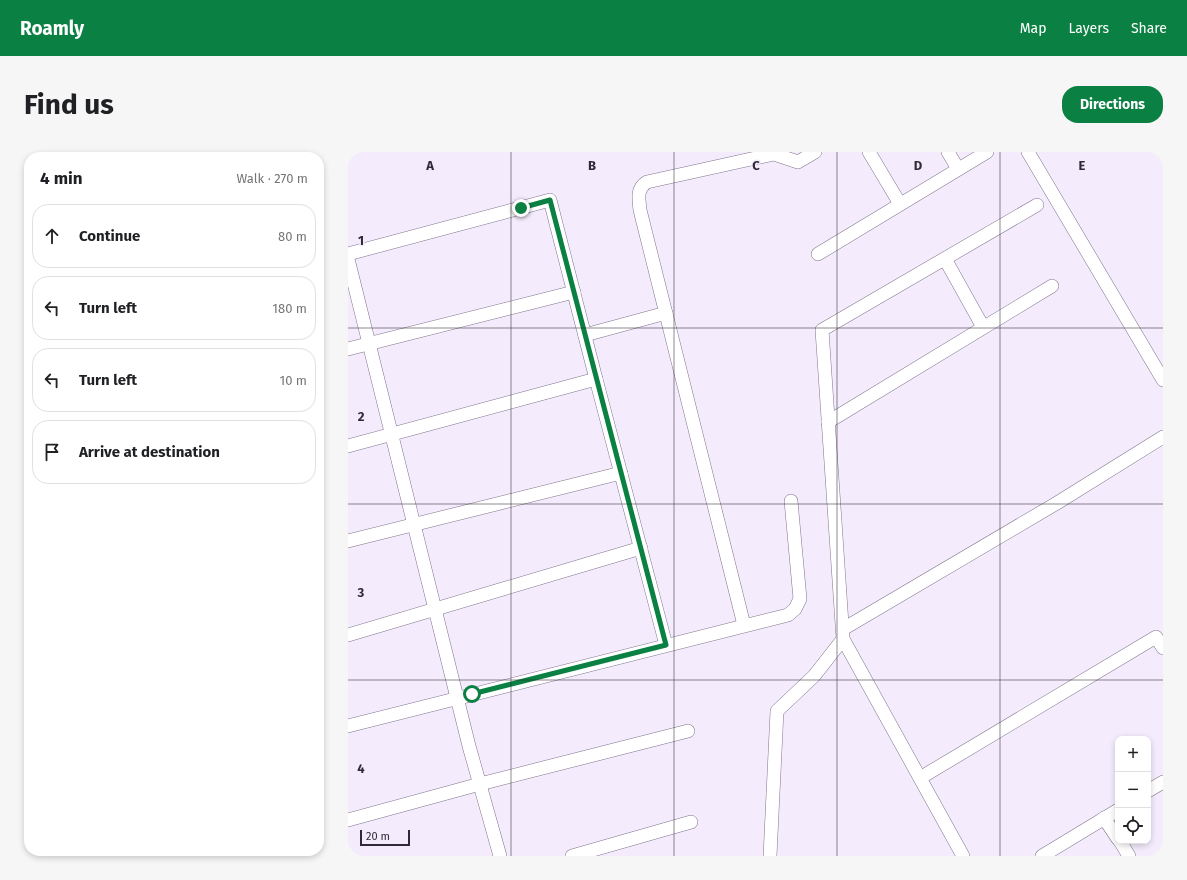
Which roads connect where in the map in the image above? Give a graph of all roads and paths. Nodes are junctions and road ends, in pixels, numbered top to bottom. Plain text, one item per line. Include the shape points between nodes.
1 (815, 152) edge
2 (869, 152) edge
3 (948, 152) edge
4 (987, 152) edge
5 (1028, 152) edge
6 (958, 169) junction
7 (900, 204) junction
8 (1037, 205) dead end
9 (348, 254) edge
10 (818, 254) dead end
11 (348, 259) edge
12 (944, 259) junction
13 (1052, 286) dead end
14 (574, 292) junction
15 (666, 313) junction
16 (983, 327) junction
17 (585, 335) junction
18 (369, 344) junction
19 (348, 349) edge
20 (596, 379) junction
21 (1163, 380) edge
22 (828, 422) junction
23 (392, 434) junction
24 (1163, 437) edge
25 (348, 446) edge
26 (621, 473) junction
27 (791, 501) dead end
28 (414, 525) junction
29 (348, 541) edge
30 (641, 548) junction
31 (435, 609) junction
32 (744, 625) junction
33 (843, 634) junction
34 (348, 635) edge
35 (666, 645) junction
36 (1163, 648) edge
37 (457, 697) junction
38 (348, 726) edge
39 (688, 731) dead end
40 (920, 778) junction
41 (1163, 782) edge
42 (480, 784) junction
43 (1151, 789) edge
44 (1115, 812) edge
45 (1104, 818) junction
46 (348, 820) edge
47 (691, 822) dead end
48 (1115, 834) edge
49 (1122, 844) edge
50 (500, 856) edge
51 (572, 856) edge
52 (770, 856) edge
53 (963, 856) edge
54 (1042, 856) edge
55 (1129, 856) edge

1 - 15 street via 798,162 774,154 646,182 641,186 638,193 640,210
2 - 7 street
3 - 6 street
4 - 6 street
5 - 21 street
6 - 7 street
7 - 10 street
8 - 12 street
9 - 14 street via 550,200
11 - 18 street
12 - 16 street
12 - 22 street via 822,330
13 - 16 street
14 - 17 street
14 - 18 street
15 - 17 street
15 - 32 street
16 - 22 street
17 - 20 street
18 - 19 street
18 - 23 street
20 - 23 street
20 - 26 street
22 - 33 street
23 - 25 street
23 - 28 street
24 - 33 street
26 - 28 street
26 - 30 street
27 - 32 street via 800,599 795,610 788,615
28 - 29 street
28 - 31 street
30 - 31 street
30 - 35 street
31 - 34 street
31 - 37 street
32 - 35 street
33 - 40 street
33 - 52 street via 814,676 777,711
35 - 37 street
36 - 40 street via 1156,637
37 - 38 street
37 - 42 street
39 - 42 street
40 - 53 street
41 - 43 street
42 - 46 street
42 - 50 street
44 - 45 street
45 - 48 street
45 - 54 street
47 - 51 street
49 - 55 street

